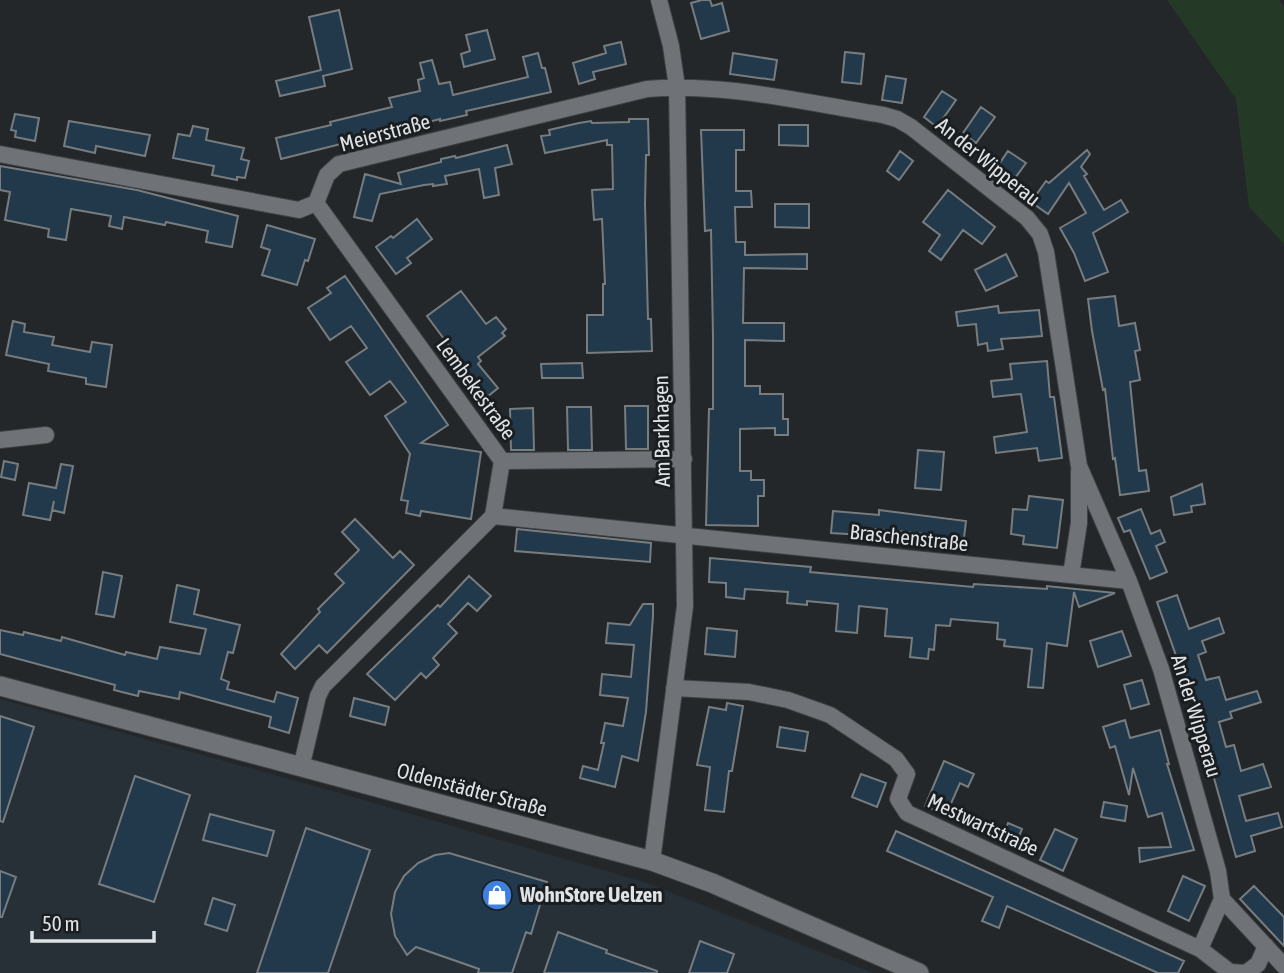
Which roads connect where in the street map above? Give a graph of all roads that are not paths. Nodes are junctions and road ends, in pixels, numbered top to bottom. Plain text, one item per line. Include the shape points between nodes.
1 (659, 0) edge
2 (677, 87) junction
3 (0, 154) edge
4 (316, 203) junction
5 (46, 435) dead end
6 (0, 440) edge
7 (684, 459) junction
8 (502, 461) junction
9 (1079, 466) junction
10 (493, 516) junction
11 (685, 537) junction
12 (1071, 575) junction
13 (1129, 581) junction
14 (0, 687) edge
15 (674, 688) junction
16 (301, 768) junction
17 (652, 861) junction
18 (1222, 899) junction
19 (1266, 946) junction
20 (1200, 949) junction
21 (1284, 966) edge
22 (919, 973) edge

1 - 2 street, Am Barkhagen
2 - 4 street, Meierstraße via 647,89 340,164 327,175
2 - 7 street, Am Barkhagen
2 - 9 street, An der Wipperau via 897,119 1027,218 1040,234 1046,252
3 - 4 street via 299,210
4 - 8 street, Lembekestraße
5 - 6 street
7 - 8 street
7 - 11 street, Am Barkhagen
8 - 10 street, Lembekestraße
9 - 12 street, An der Wipperau via 1079,523
9 - 13 street, An der Wipperau
10 - 11 street, Braschenstraße
10 - 16 street via 323,686
11 - 12 street, Braschenstraße
11 - 15 street, Am Barkhagen via 685,607
12 - 13 street, Braschenstraße
13 - 18 street, An der Wipperau via 1161,669
14 - 16 street, Oldenstädter Straße
15 - 17 street, Am Barkhagen
15 - 20 street, Mestwartstraße via 749,692 830,715 897,759 906,774 898,799 907,813
16 - 17 street, Oldenstädter Straße
17 - 22 street, Oldenstädter Straße
18 - 19 street
18 - 20 street
19 - 20 street, Mestwartstraße via 1258,964 1246,973 1230,972
19 - 21 street

